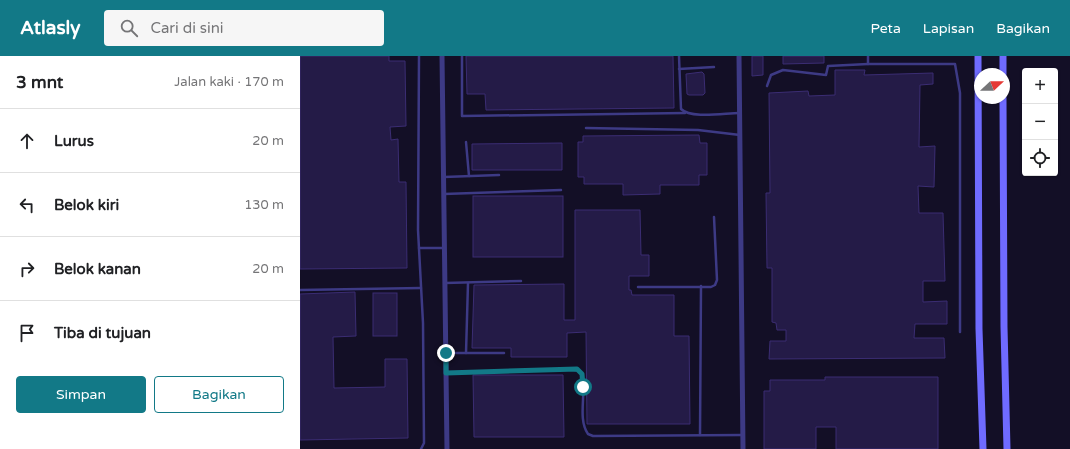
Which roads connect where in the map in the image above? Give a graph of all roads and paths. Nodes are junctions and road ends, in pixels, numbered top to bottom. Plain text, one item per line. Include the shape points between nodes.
1 (420, 56) edge
2 (442, 56) edge
3 (462, 56) edge
4 (679, 56) edge
5 (739, 56) edge
6 (868, 56) edge
7 (978, 56) edge
8 (1003, 56) edge
9 (868, 64) junction
10 (714, 67) dead end
11 (1003, 68) edge
12 (679, 69) junction
13 (768, 86) dead end
14 (1003, 104) edge
15 (685, 113) junction
16 (739, 113) junction
17 (586, 128) dead end
18 (740, 135) junction
19 (466, 142) dead end
20 (499, 175) dead end
21 (469, 176) junction
22 (444, 177) junction
23 (561, 190) dead end
24 (444, 194) junction
25 (714, 217) dead end
26 (419, 248) junction
27 (444, 248) junction
28 (521, 281) dead end
29 (445, 283) junction
30 (468, 283) junction
31 (701, 286) junction
32 (638, 287) dead end
33 (421, 288) junction
34 (300, 290) edge
35 (960, 332) dead end
36 (446, 353) junction
37 (466, 353) junction
38 (504, 353) dead end
39 (446, 373) junction
40 (700, 435) junction
41 (743, 435) junction
42 (421, 449) edge
43 (447, 449) edge
44 (743, 449) edge
45 (983, 449) edge
46 (1008, 449) edge

1 - 26 lane
2 - 22 street
3 - 15 lane via 462,116
4 - 12 lane
5 - 16 street
6 - 9 lane
7 - 45 street via 979,329
8 - 11 street
9 - 13 lane via 828,66 826,75 782,70 772,75
9 - 35 lane via 955,64 958,71
10 - 12 lane
12 - 15 lane via 681,110
14 - 46 street via 1004,327
15 - 16 lane
16 - 18 street
17 - 18 lane via 698,130
18 - 41 street
19 - 21 lane
20 - 21 lane
21 - 22 lane
22 - 24 street
23 - 24 lane
24 - 27 street
25 - 31 lane via 717,280 711,287
26 - 27 lane
26 - 33 lane
27 - 29 street
28 - 30 lane
29 - 30 lane
29 - 36 street
30 - 37 lane
31 - 32 lane
31 - 40 lane
33 - 34 lane
33 - 42 lane via 424,443
36 - 37 lane
36 - 39 street
37 - 38 lane
39 - 40 lane via 577,369 583,378 583,424 588,434
39 - 43 street
40 - 41 lane
41 - 44 street

